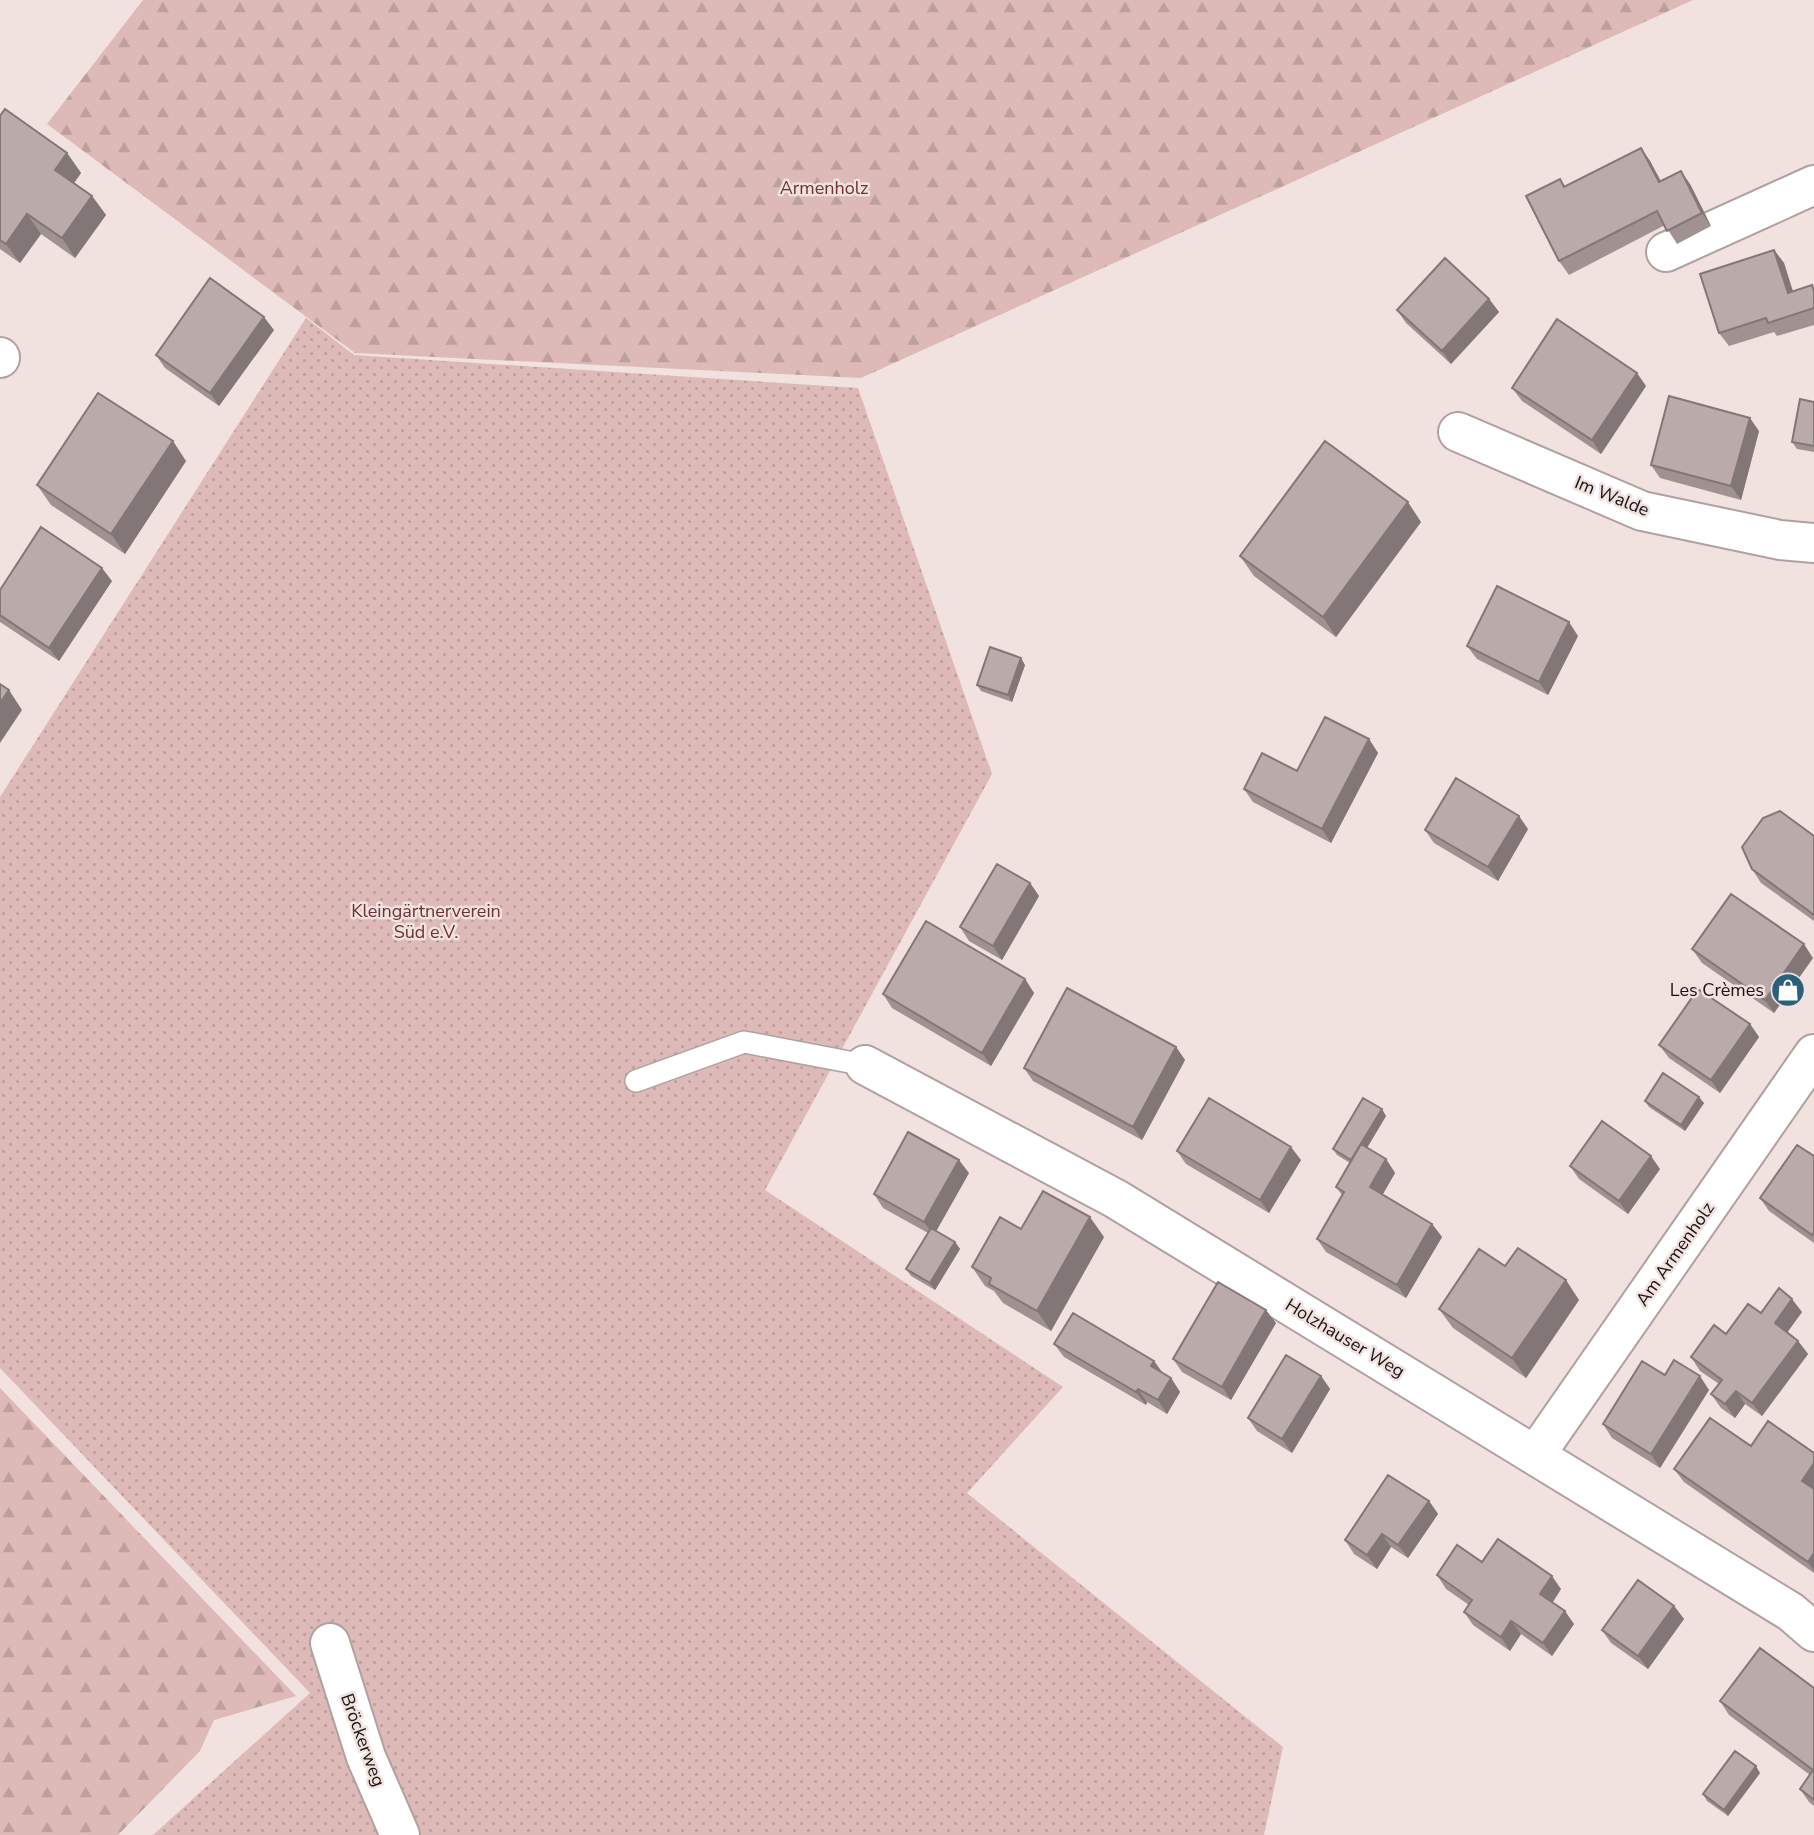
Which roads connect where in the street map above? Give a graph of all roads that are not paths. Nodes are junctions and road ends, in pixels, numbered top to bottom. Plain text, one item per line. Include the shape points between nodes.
1 (1814, 185) edge
2 (1666, 252) edge
3 (1458, 432) dead end
4 (1814, 543) edge
5 (1814, 1054) edge
6 (865, 1065) joint
7 (636, 1081) dead end
8 (1536, 1454) junction
9 (1814, 1632) edge
10 (330, 1643) dead end
11 (400, 1835) edge

1 - 2 street
3 - 4 street, Im Walde via 1642,511
5 - 8 street, Am Armenholz
6 - 7 lane via 744,1042
6 - 8 street, Holzhauser Weg via 1116,1199
8 - 9 street, Holzhauser Weg via 1791,1612
10 - 11 street, Bröckerweg via 366,1757

